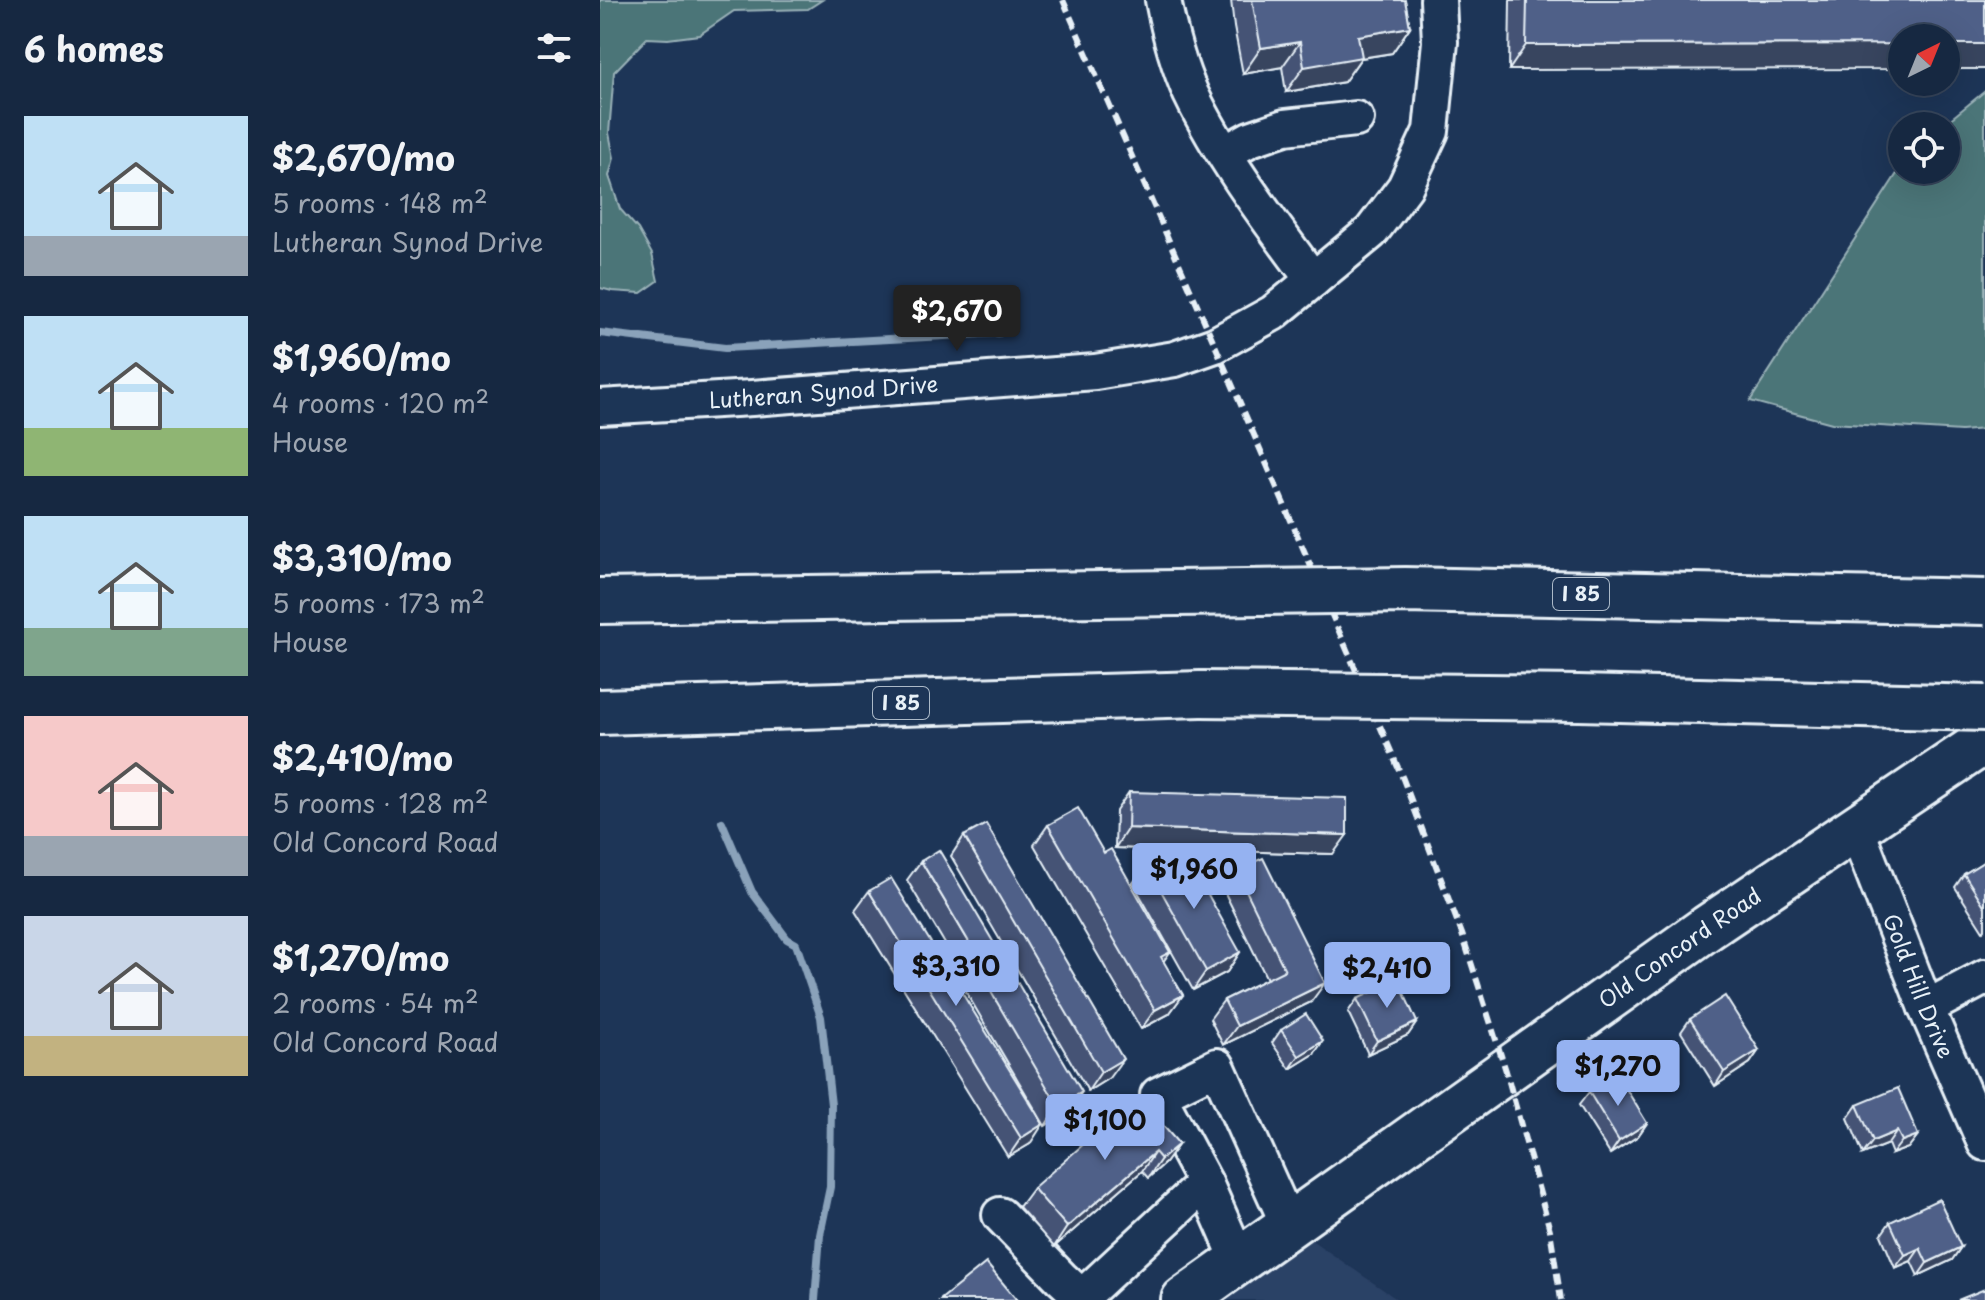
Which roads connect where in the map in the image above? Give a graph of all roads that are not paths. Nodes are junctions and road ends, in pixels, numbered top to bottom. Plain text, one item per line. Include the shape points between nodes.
1 (1163, 0) edge
2 (1438, 0) edge
3 (1356, 119) dead end
4 (1225, 153) junction
5 (1313, 280) junction
6 (600, 407) edge
7 (600, 601) edge
8 (1985, 602) edge
9 (1985, 708) edge
10 (600, 712) edge
11 (1985, 741) edge
12 (1856, 828) junction
13 (1985, 977) edge
14 (1926, 1008) junction
15 (1985, 1143) edge
16 (1205, 1183) junction
17 (1000, 1215) dead end
18 (1289, 1226) junction
19 (1239, 1261) junction
20 (1083, 1298) edge
21 (1184, 1300) edge

1 - 4 street via 1191,94
2 - 5 street, Lutheran Synod Drive via 1440,42 1431,131 1405,187 1371,232
3 - 4 street via 1285,127
4 - 5 street
5 - 6 street, Lutheran Synod Drive via 1251,327 1175,359 1095,372
7 - 8 main road, I 85, bridge via 1405,590
9 - 10 main road, I 85, bridge via 1201,694
11 - 12 main road, Old Concord Road
12 - 14 street, Gold Hill Drive
12 - 18 main road, Old Concord Road
13 - 14 street
14 - 15 street, Gold Hill Drive
16 - 18 street via 1158,1095 1217,1066
16 - 19 street
16 - 20 street
17 - 20 street
18 - 19 main road, Old Concord Road
19 - 21 main road, Old Concord Road

